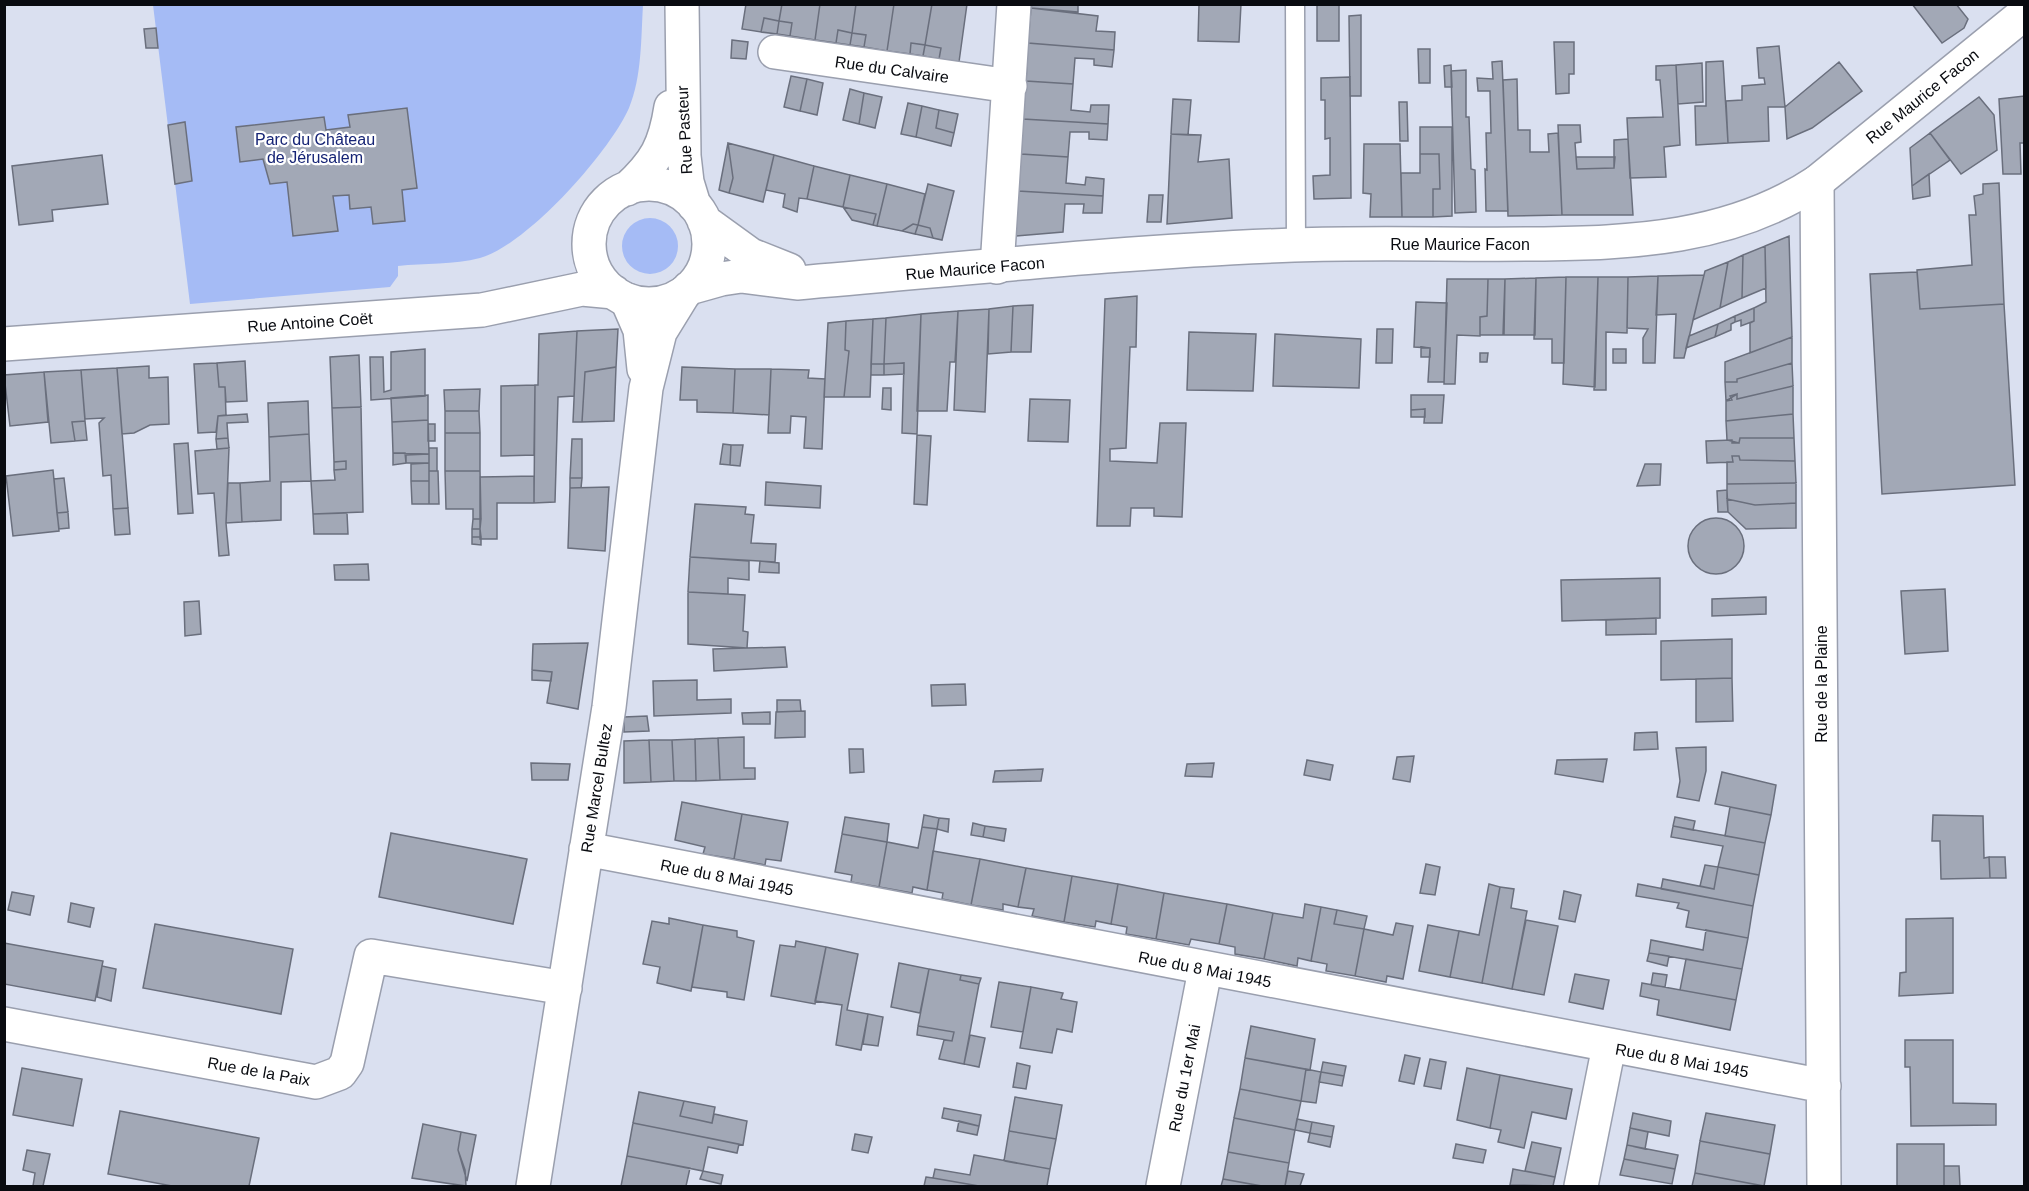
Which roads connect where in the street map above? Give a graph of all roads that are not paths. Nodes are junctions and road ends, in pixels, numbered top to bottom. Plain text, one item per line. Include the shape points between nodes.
1 (682, 4) edge
2 (1014, 4) edge
3 (1295, 4) edge
4 (2020, 15) edge
5 (775, 52) dead end
6 (681, 55) junction
7 (1010, 86) junction
8 (1817, 182) junction
9 (627, 189) junction
10 (699, 213) junction
11 (1296, 245) junction
12 (997, 267) junction
13 (831, 279) junction
14 (686, 290) junction
15 (621, 296) junction
16 (4, 345) edge
17 (646, 388) junction
18 (586, 849) junction
19 (1205, 970) junction
20 (565, 988) junction
21 (4, 1024) edge
22 (1609, 1046) junction
23 (1824, 1086) junction
24 (534, 1186) edge
25 (1163, 1186) edge
26 (1581, 1186) edge
27 (1824, 1186) edge

1 - 6 street, Rue Pasteur
2 - 7 street
3 - 11 lane
4 - 8 street, Rue Maurice Facon
5 - 7 street, Rue du Calvaire
6 - 9 street, Rue Pasteur via 662,148
6 - 10 street, Rue Pasteur via 685,170
7 - 12 street
8 - 11 street, Rue Maurice Facon via 1748,218 1655,239
8 - 23 street, Rue de la Plaine
9 - 10 street via 663,186 677,191
9 - 15 street via 603,206 590,233 590,255 595,269
10 - 13 street, Rue Maurice Facon via 737,247 762,261
10 - 14 street via 709,242 708,257 699,277
11 - 12 street, Rue Maurice Facon
12 - 13 street, Rue Maurice Facon
13 - 14 street, Rue Maurice Facon via 786,283 741,276
14 - 15 street via 656,303
14 - 17 street, Rue Marcel Bultez via 660,332
15 - 16 street, Rue Antoine Coët via 582,289 482,310
15 - 17 street, Rue Marcel Bultez via 640,330
17 - 18 street, Rue Marcel Bultez via 623,597
18 - 19 street, Rue du 8 Mai 1945
18 - 20 street, Rue Marcel Bultez
19 - 22 street, Rue du 8 Mai 1945
19 - 25 street, Rue du 1er Mai
20 - 21 street, Rue de la Paix via 371,956 348,1063 340,1073 316,1082
20 - 24 street, Rue Marcel Bultez
22 - 23 street, Rue du 8 Mai 1945
22 - 26 street
23 - 27 street, Rue de la Plaine

